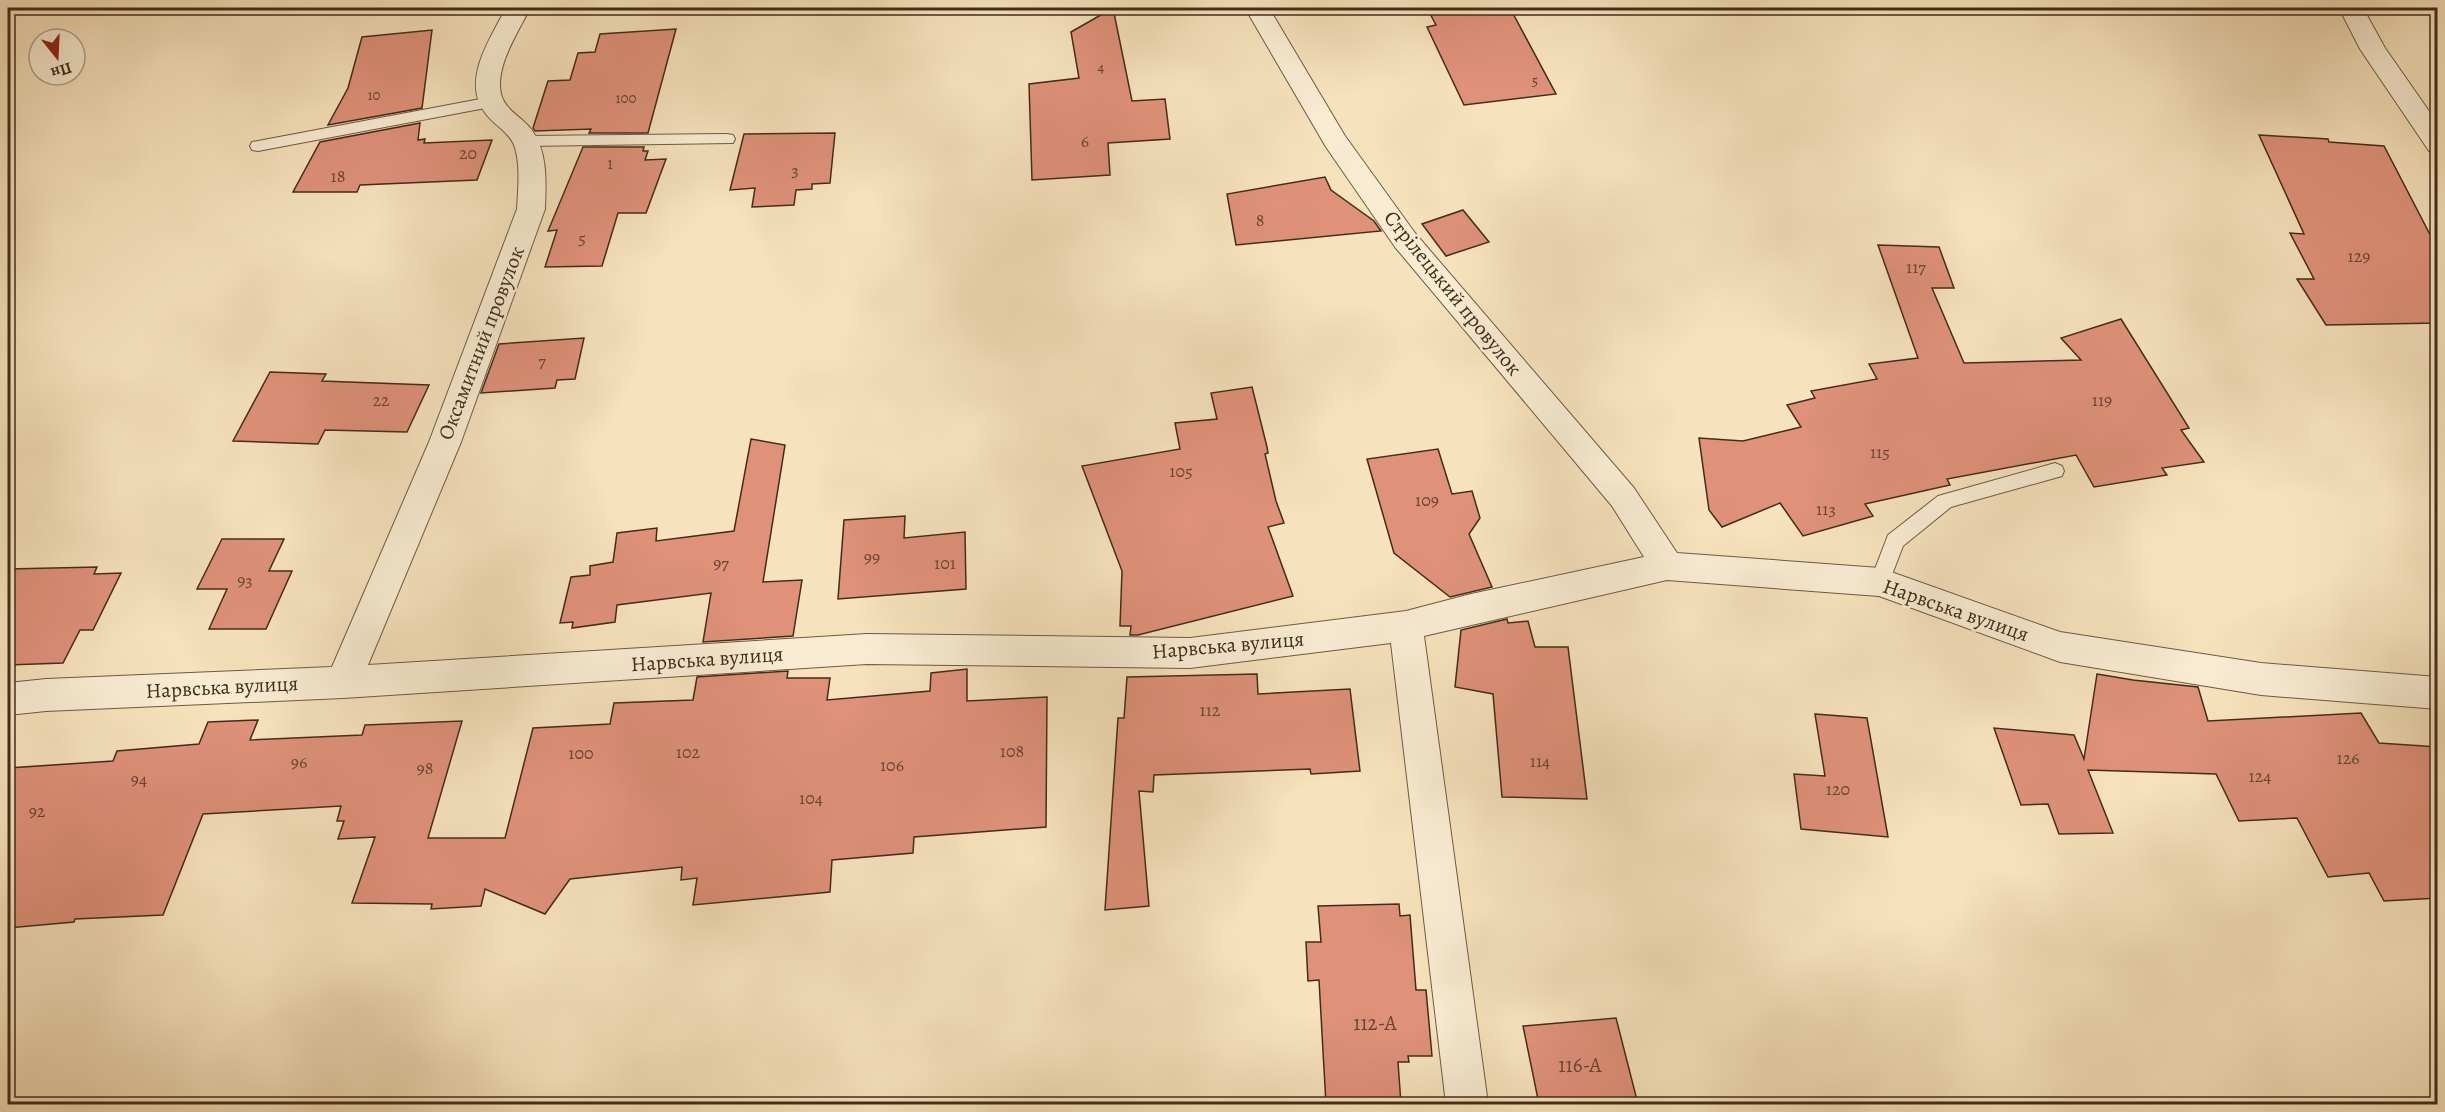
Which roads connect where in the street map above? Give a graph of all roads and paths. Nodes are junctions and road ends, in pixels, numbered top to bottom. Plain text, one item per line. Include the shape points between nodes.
1 (518, 8) edge
2 (1257, 8) edge
3 (2351, 8) edge
4 (491, 102) junction
5 (727, 139) dead end
6 (526, 141) junction
7 (2438, 145) edge
8 (258, 146) dead end
9 (2055, 471) dead end
10 (1667, 566) junction
11 (1880, 582) junction
12 (1406, 626) junction
13 (343, 682) junction
14 (2438, 693) edge
15 (8, 699) edge
16 (1467, 1104) edge

1 - 4 street via 488,80
2 - 10 street, Стрілецький провулок via 1335,141 1405,240 1623,497
3 - 7 street via 2373,49
4 - 6 street
4 - 8 lane
5 - 6 lane
6 - 13 street, Оксамитний провулок via 532,175 531,209 444,442
9 - 11 lane via 1945,501 1895,541
10 - 11 street, Нарвська вулиця
10 - 12 street, Нарвська вулиця
11 - 14 street, Нарвська вулиця via 2060,647 2261,679
12 - 13 street, Нарвська вулиця via 1190,653 867,649
12 - 16 street
13 - 15 street, Нарвська вулиця

